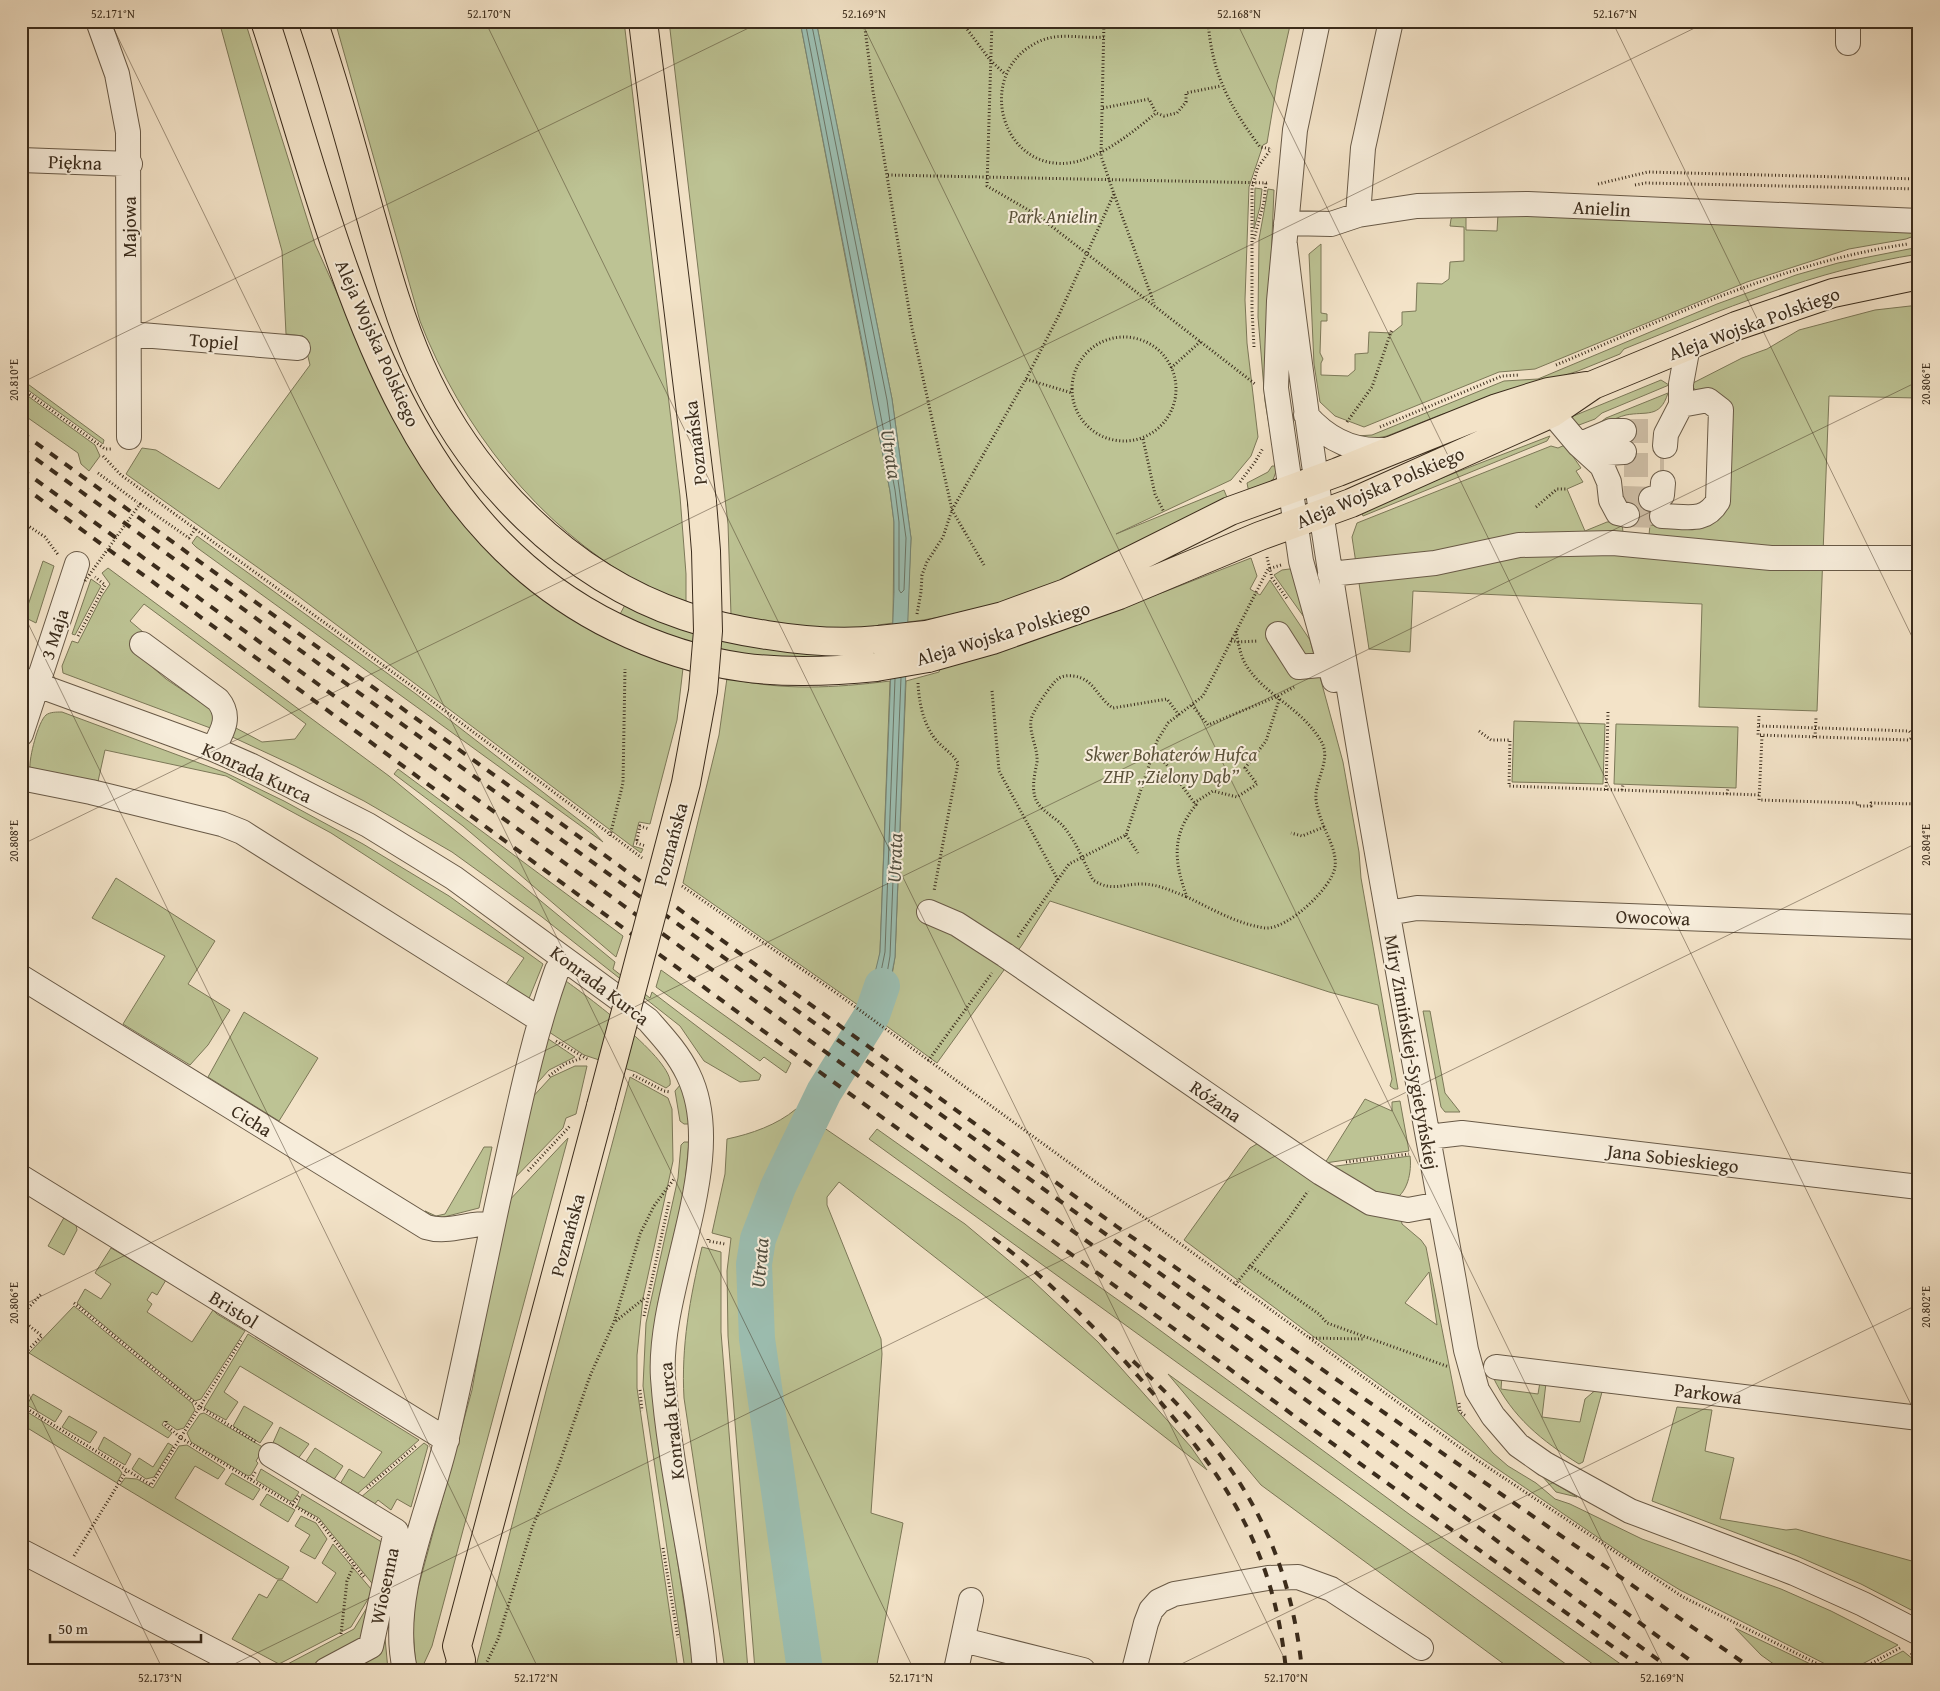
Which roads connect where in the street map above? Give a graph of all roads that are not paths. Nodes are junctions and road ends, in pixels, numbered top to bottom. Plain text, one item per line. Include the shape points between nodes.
1 (98, 21) edge
2 (265, 21) edge
3 (313, 21) edge
4 (643, 21) edge
5 (1318, 21) edge
6 (1391, 21) edge
7 (21, 160) edge
8 (130, 164) junction
9 (1358, 215) junction
10 (1919, 221) edge
11 (1286, 234) junction
12 (1919, 275) edge
13 (129, 334) junction
14 (1688, 346) junction
15 (298, 348) dead end
16 (1593, 385) junction
17 (1681, 405) junction
18 (1552, 413) junction
19 (1306, 414) junction
20 (129, 437) dead end
21 (1661, 438) dead end
22 (1395, 449) junction
23 (1612, 466) tunnel mouth
24 (1315, 480) junction
25 (1290, 489) junction
26 (1655, 501) tunnel mouth
27 (1321, 514) junction
28 (1295, 523) junction
29 (1919, 558) edge
30 (75, 569) road end
31 (1330, 574) junction
32 (1278, 634) dead end
33 (142, 644) dead end
34 (922, 648) junction
35 (1319, 666) junction
36 (30, 682) edge
37 (21, 734) edge
38 (213, 749) junction
39 (1359, 754) junction
40 (21, 778) edge
41 (929, 912) road end
42 (1388, 913) junction
43 (1919, 927) edge
44 (557, 970) dead end
45 (21, 977) edge
46 (539, 1019) junction
47 (1421, 1145) junction
48 (21, 1177) edge
49 (1919, 1188) edge
50 (1440, 1204) junction
51 (493, 1224) junction
52 (1496, 1367) dead end
53 (1919, 1418) edge
54 (435, 1440) junction
55 (265, 1450) road end
56 (21, 1551) edge
57 (972, 1600) dead end
58 (1912, 1639) edge
59 (962, 1640) junction
60 (1422, 1648) dead end
61 (458, 1658) edge
62 (250, 1670) edge
63 (326, 1670) edge
64 (405, 1670) edge
65 (439, 1670) edge
66 (705, 1670) edge
67 (956, 1670) edge
68 (1083, 1670) edge
69 (1134, 1670) edge

1 - 8 street, Majowa via 124,102
2 - 34 main road, Aleja Wojska Polskiego, bridge via 324,214 375,345 410,421 447,482 480,524 522,565 583,611 654,644 696,658 762,671 828,672 876,667
3 - 34 main road, Aleja Wojska Polskiego, bridge via 407,333 450,422 500,489 548,536 590,569 636,595 683,615 720,626 780,637 820,642 879,640
4 - 61 main road, Poznańska, bridge via 702,502 708,632 702,698 686,783
5 - 11 street, Miry Zimińskiej-Sygietyńskiej via 1295,130
6 - 9 street via 1363,148
7 - 8 street, Piękna
8 - 13 street, Majowa
9 - 10 street, Anielin via 1417,206 1528,204
9 - 11 street, Anielin
11 - 19 street, Miry Zimińskiej-Sygietyńskiej
11 - 25 street, Miry Zimińskiej-Sygietyńskiej via 1279,301 1276,388
12 - 14 main road, Aleja Wojska Polskiego via 1802,302
13 - 15 street, Topiel
13 - 20 street, Majowa
14 - 16 main road, Aleja Wojska Polskiego
14 - 17 street
16 - 18 main road, Aleja Wojska Polskiego
16 - 22 main road, Aleja Wojska Polskiego via 1548,392 1497,408
17 - 21 street
17 - 26 street via 1708,400 1721,410 1718,501 1703,517
18 - 23 street
18 - 27 main road, Aleja Wojska Polskiego via 1351,504
19 - 22 street via 1323,432 1345,444 1370,450
19 - 24 street, Miry Zimińskiej-Sygietyńskiej
22 - 24 main road, Aleja Wojska Polskiego
24 - 25 main road, Aleja Wojska Polskiego
24 - 27 street, Miry Zimińskiej-Sygietyńskiej
25 - 28 street, Miry Zimińskiej-Sygietyńskiej
25 - 34 main road, Aleja Wojska Polskiego via 1206,522 1066,593
27 - 28 main road, Aleja Wojska Polskiego
27 - 31 street, Miry Zimińskiej-Sygietyńskiej
28 - 34 main road, Aleja Wojska Polskiego via 1120,595 992,640
28 - 35 street, Miry Zimińskiej-Sygietyńskiej
29 - 31 street via 1771,558 1613,543 1519,545 1435,563
30 - 36 street, 3 Maja
31 - 39 street, Miry Zimińskiej-Sygietyńskiej
32 - 35 street via 1296,664 1302,668
33 - 38 street via 225,708 224,727
35 - 39 street, Miry Zimińskiej-Sygietyńskiej
36 - 37 street, 3 Maja
36 - 38 street, Konrada Kurca
38 - 66 street, Konrada Kurca via 368,825 454,878 648,1020 671,1046 689,1075 698,1106 698,1181 668,1309 663,1376
39 - 42 street, Miry Zimińskiej-Sygietyńskiej
40 - 46 street via 222,824 242,832
41 - 50 street, Różana via 957,924 1005,955 1328,1168 1371,1203 1408,1210
42 - 43 street, Owocowa via 1417,908
42 - 47 street, Miry Zimińskiej-Sygietyńskiej
44 - 46 street
45 - 51 street, Cicha via 426,1227 440,1230 479,1223
46 - 51 street
47 - 49 street, Jana Sobieskiego via 1462,1133
47 - 50 street, Miry Zimińskiej-Sygietyńskiej
48 - 54 street, Bristol
50 - 58 street, Miry Zimińskiej-Sygietyńskiej via 1460,1359 1493,1416 1518,1444 1545,1464 1630,1511 1794,1573 1863,1604
51 - 54 street
52 - 53 street, Parkowa
54 - 64 street via 401,1634
55 - 63 street, Wiosenna via 396,1531 371,1646
56 - 62 street
57 - 59 street
59 - 67 street
59 - 68 street
60 - 69 street via 1331,1588 1298,1577 1268,1578 1174,1594 1159,1600 1146,1623
61 - 65 main road, Poznańska via 446,1654

